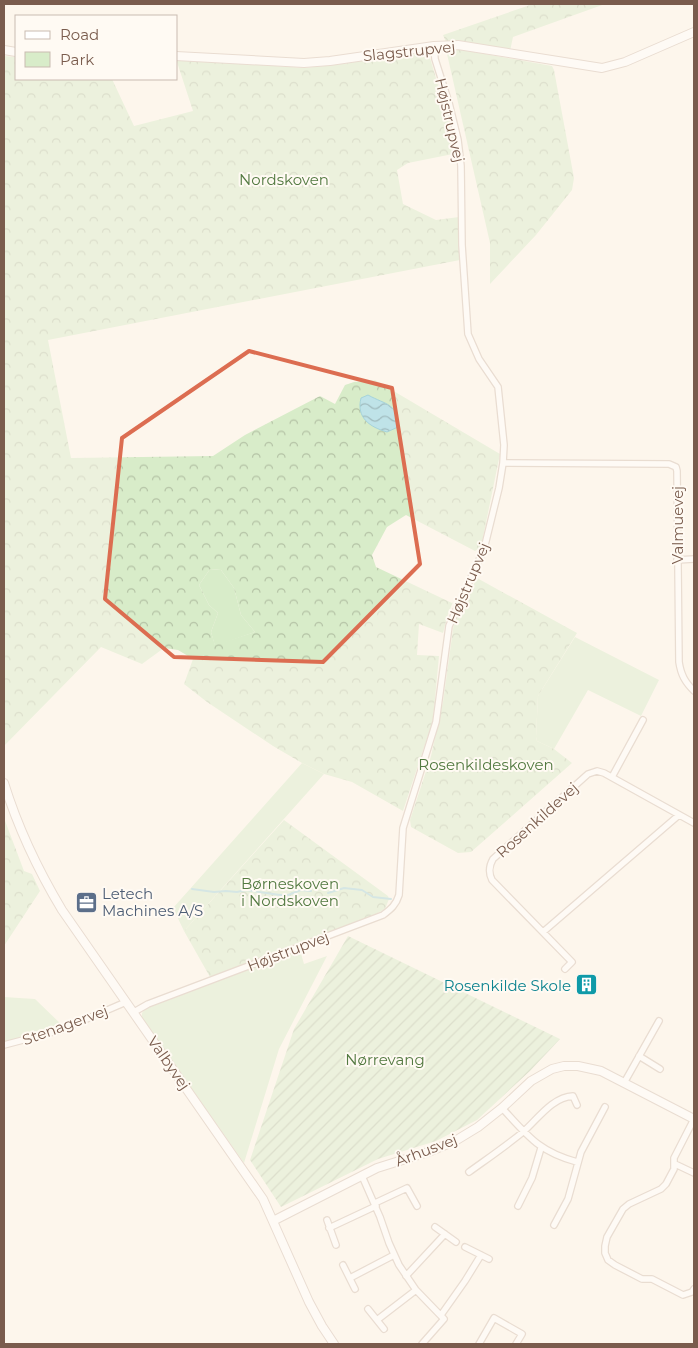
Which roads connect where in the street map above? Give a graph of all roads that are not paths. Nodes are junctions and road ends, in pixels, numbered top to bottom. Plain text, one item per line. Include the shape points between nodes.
1 (694, 32) edge
2 (434, 46) junction
3 (178, 56) edge
4 (504, 463) junction
5 (694, 559) edge
6 (678, 560) junction
7 (694, 691) edge
8 (643, 720) dead end
9 (612, 777) junction
10 (4, 783) edge
11 (680, 815) junction
12 (694, 823) edge
13 (543, 932) junction
14 (565, 969) dead end
15 (126, 1002) junction
16 (134, 1012) junction
17 (659, 1021) dead end
18 (4, 1046) edge
19 (639, 1056) junction
20 (660, 1069) dead end
21 (624, 1083) junction
22 (577, 1105) dead end
23 (604, 1107) dead end
24 (502, 1108) junction
25 (694, 1119) edge
26 (523, 1132) junction
27 (542, 1148) junction
28 (577, 1162) junction
29 (675, 1164) junction
30 (469, 1172) dead end
31 (694, 1173) edge
32 (362, 1176) junction
33 (375, 1205) junction
34 (417, 1206) dead end
35 (518, 1206) dead end
36 (327, 1220) dead end
37 (273, 1221) junction
38 (554, 1225) dead end
39 (435, 1227) dead end
40 (330, 1228) junction
41 (445, 1234) junction
42 (456, 1242) dead end
43 (336, 1245) dead end
44 (465, 1247) dead end
45 (394, 1255) junction
46 (481, 1255) junction
47 (489, 1260) dead end
48 (343, 1266) dead end
49 (406, 1276) junction
50 (350, 1278) junction
51 (356, 1289) dead end
52 (694, 1289) edge
53 (416, 1290) junction
54 (368, 1309) dead end
55 (441, 1315) junction
56 (377, 1320) junction
57 (384, 1328) dead end
58 (334, 1344) edge
59 (422, 1344) edge
60 (479, 1344) edge
61 (516, 1344) edge

1 - 2 street, Slagstrupvej via 625,62 602,68 458,45
2 - 3 street, Slagstrupvej via 304,63
2 - 4 street, Højstrupvej via 458,140 468,334 479,359 498,387
4 - 6 street, Valmuevej via 673,464 678,471
4 - 16 street, Højstrupvej via 484,549 449,626 436,722 403,828 396,903 383,915
5 - 6 street
6 - 7 street, Valmuevej via 679,662 685,682
8 - 9 street
9 - 11 street, Rosenkildevej
9 - 13 street, Rosenkildevej via 597,771 588,774 491,862 489,875 492,880
10 - 15 street, Valbyvej via 44,881
11 - 12 street, Rosenkildevej
11 - 13 street
13 - 14 street, Rosenkildevej via 572,962
15 - 16 street, Valbyvej
15 - 18 street, Stenagervej via 61,1030
16 - 37 street, Valbyvej via 253,1184
17 - 19 street
19 - 20 street
19 - 21 street
21 - 24 street, Århusvej via 590,1067 552,1068 531,1081
21 - 25 street, Århusvej
22 - 26 street via 573,1096 567,1097 542,1113
23 - 28 street
24 - 26 street
24 - 32 street, Århusvej via 455,1141 392,1162
25 - 29 street via 674,1158
26 - 27 street
26 - 30 street
27 - 28 street
27 - 35 street
28 - 38 street via 568,1198
29 - 31 street
29 - 52 street via 661,1189 623,1209 607,1237 605,1253 615,1265 642,1279 652,1279 683,1295
32 - 33 street
32 - 37 street, Århusvej
33 - 34 street via 407,1188
33 - 40 street
33 - 45 street
36 - 40 street
37 - 58 street, Valbyvej via 309,1302
39 - 41 street
40 - 43 street
41 - 42 street
41 - 49 street
44 - 46 street
45 - 49 street
45 - 50 street
46 - 47 street
46 - 55 street
48 - 50 street
49 - 53 street
50 - 51 street
53 - 55 street
53 - 56 street
54 - 56 street
55 - 59 street via 444,1319
56 - 57 street
60 - 61 street via 494,1318 522,1334

